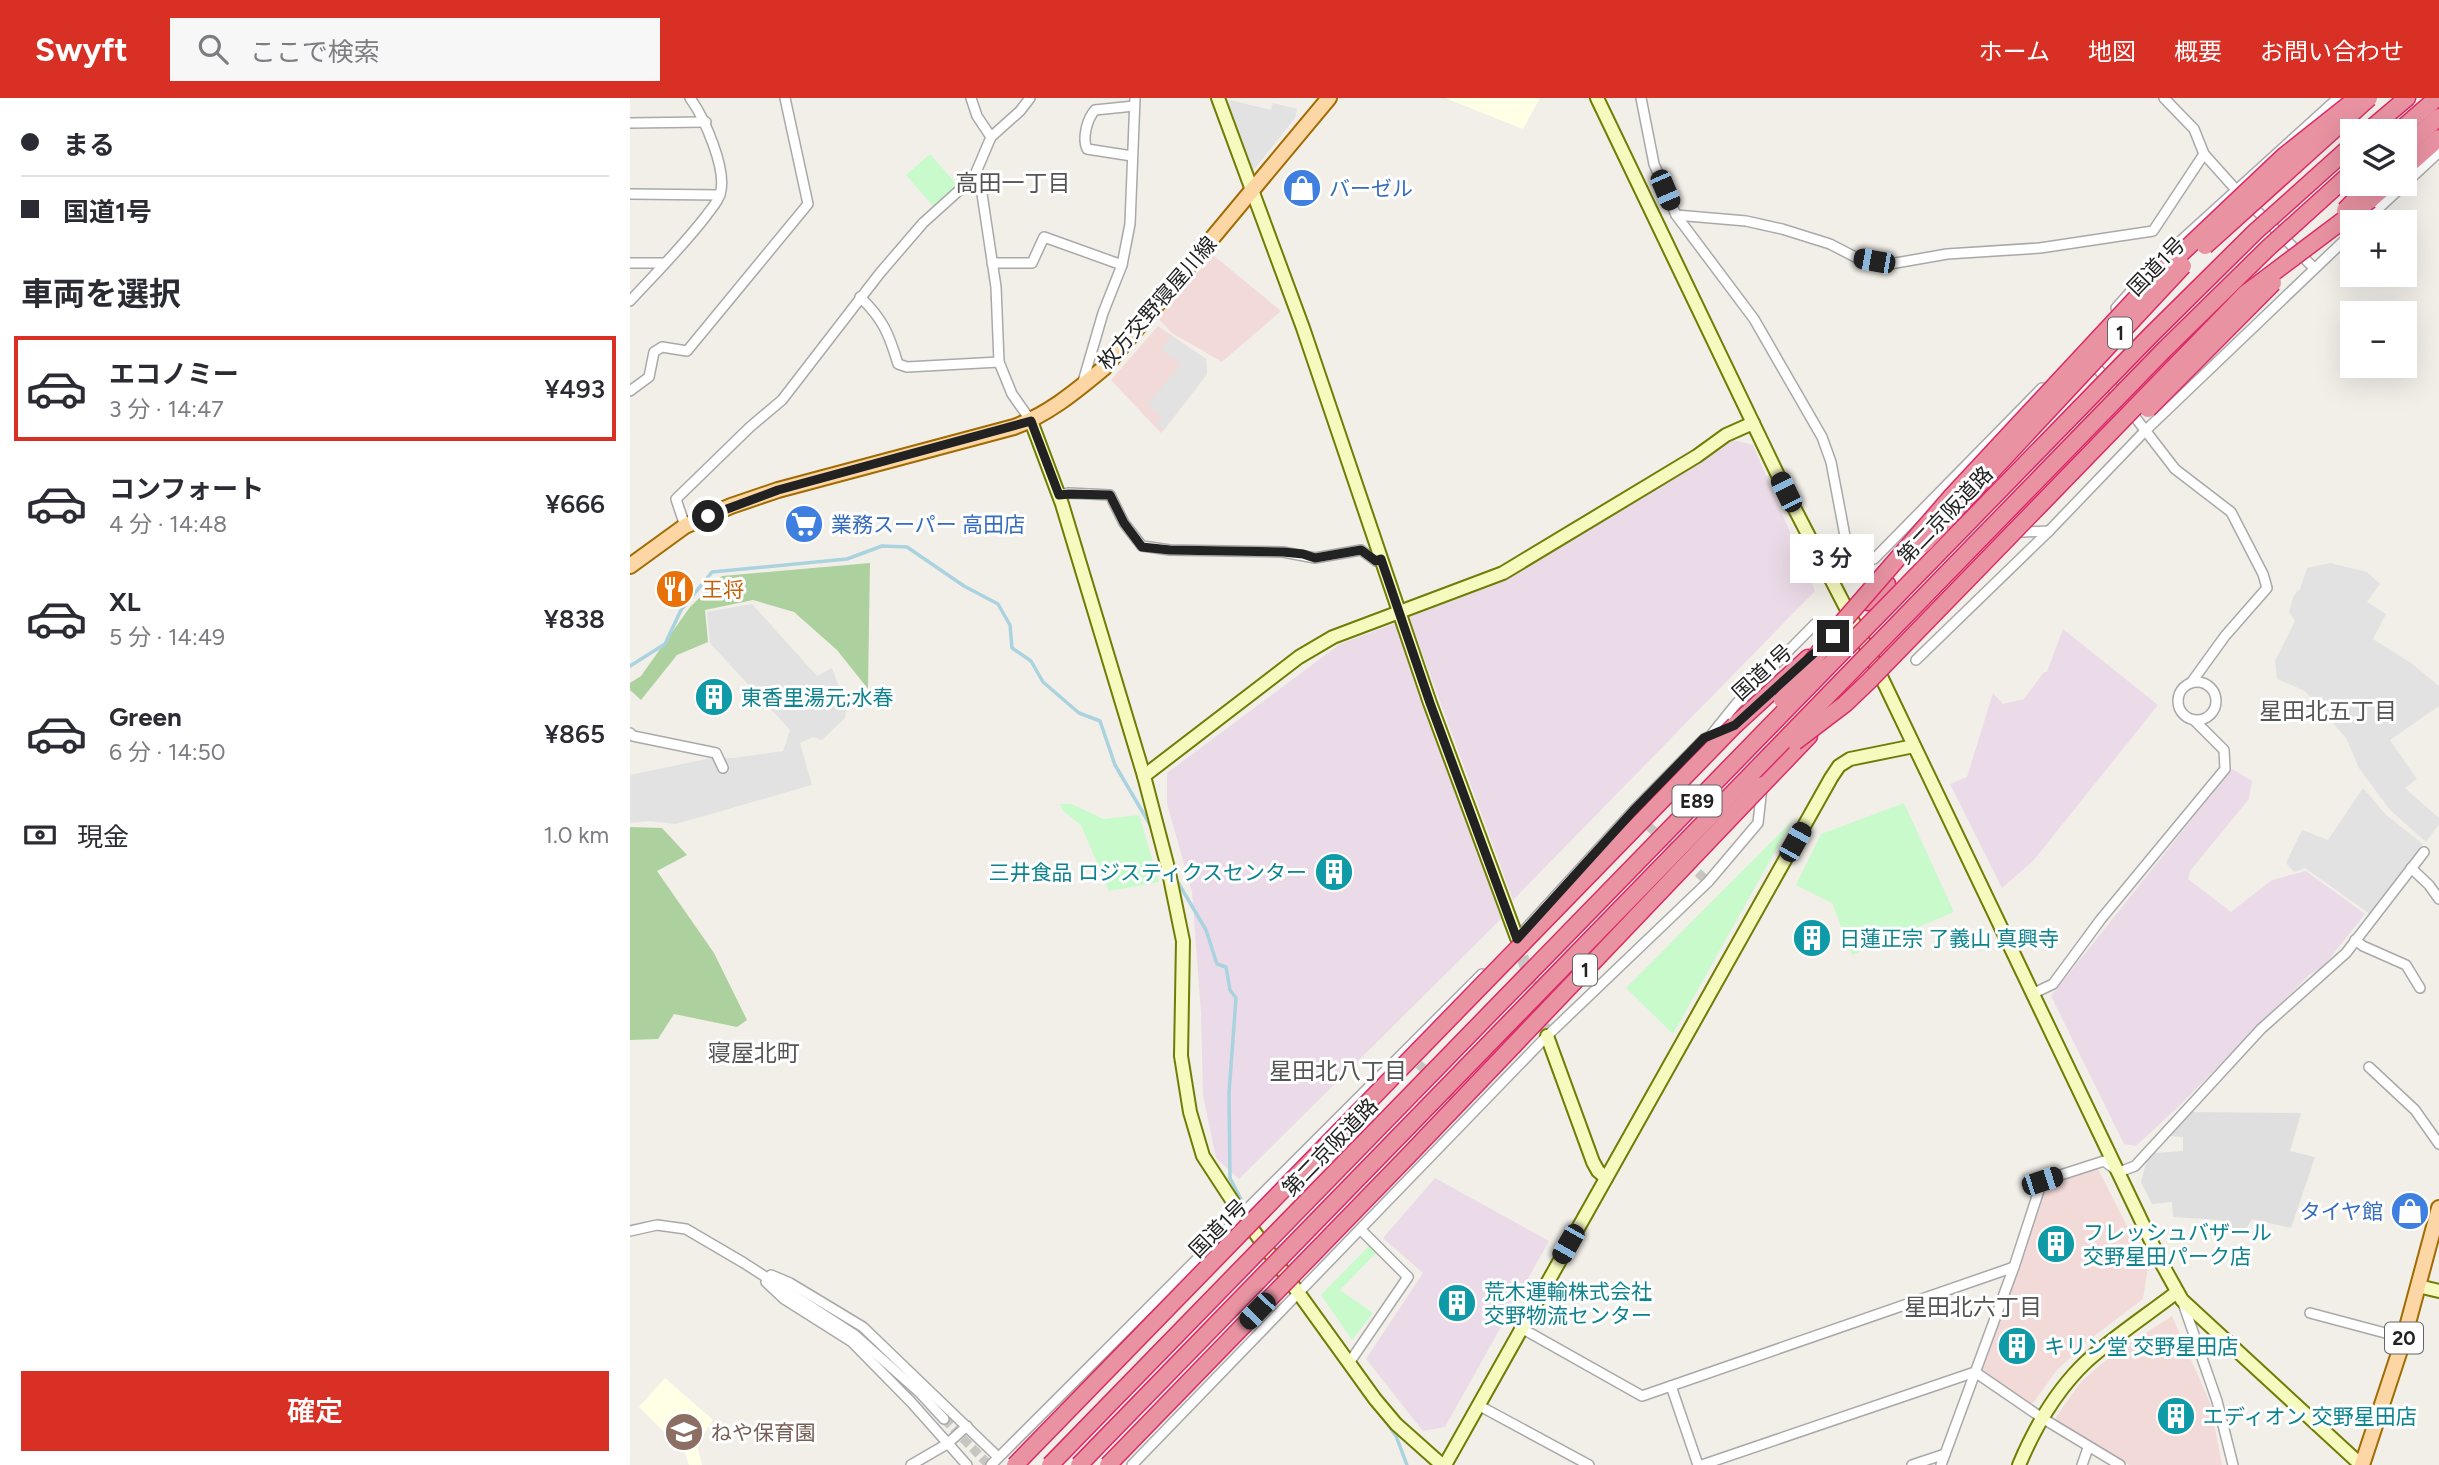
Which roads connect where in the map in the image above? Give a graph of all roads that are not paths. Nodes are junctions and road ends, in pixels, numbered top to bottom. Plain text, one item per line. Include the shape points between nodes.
1 (691, 98) edge
2 (785, 98) edge
3 (971, 98) edge
4 (1030, 98) edge
5 (1218, 98) edge
6 (1329, 98) edge
7 (1597, 98) edge
8 (1642, 98) edge
9 (2164, 98) edge
10 (2338, 98) edge
11 (2357, 98) edge
12 (2369, 98) edge
13 (2407, 98) edge
14 (2437, 98) edge
15 (1135, 102) edge
16 (2439, 117) edge
17 (2382, 119) edge
18 (2413, 119) edge
19 (706, 122) junction
20 (630, 123) edge
21 (2417, 136) edge
22 (992, 137) junction
23 (2439, 138) edge
24 (2439, 152) edge
25 (2204, 154) junction
26 (1132, 156) junction
27 (2340, 156) edge
28 (2417, 157) edge
29 (974, 177) junction
30 (2340, 183) edge
31 (2235, 189) junction
32 (1251, 192) junction
33 (630, 194) edge
34 (720, 195) junction
35 (2358, 196) edge
36 (2374, 196) edge
37 (2377, 210) edge
38 (1676, 215) junction
39 (2340, 244) edge
40 (992, 262) junction
41 (630, 263) edge
42 (664, 263) junction
43 (1122, 265) junction
44 (2314, 268) junction
45 (860, 297) junction
46 (630, 300) edge
47 (2082, 348) junction
48 (999, 362) junction
49 (1081, 386) junction
50 (630, 391) edge
51 (1031, 421) junction
52 (1753, 423) junction
53 (2145, 431) junction
54 (1059, 495) junction
55 (685, 526) junction
56 (2049, 530) junction
57 (2023, 532) junction
58 (1381, 559) junction
59 (1861, 559) junction
60 (1821, 562) junction
61 (630, 566) edge
62 (1399, 611) junction
63 (1852, 618) junction
64 (1815, 624) dead end
65 (1916, 660) dead end
66 (1876, 666) junction
67 (2191, 683) junction
68 (2193, 720) junction
69 (1735, 725) junction
70 (630, 733) edge
71 (1710, 735) junction
72 (1914, 746) junction
73 (1736, 761) junction
74 (723, 768) dead end
75 (1144, 776) junction
76 (1757, 780) junction
77 (2424, 852) dead end
78 (2411, 868) junction
79 (2439, 900) edge
80 (1517, 939) junction
81 (2356, 940) junction
82 (2420, 988) dead end
83 (2032, 994) junction
84 (1547, 1036) junction
85 (2369, 1066) dead end
86 (2439, 1144) edge
87 (2119, 1172) junction
88 (1606, 1178) junction
89 (2439, 1208) edge
90 (1354, 1210) junction
91 (1378, 1212) junction
92 (1242, 1215) junction
93 (1361, 1230) junction
94 (630, 1231) edge
95 (744, 1263) junction
96 (2014, 1267) junction
97 (2418, 1286) junction
98 (2439, 1291) edge
99 (1300, 1293) junction
100 (2180, 1296) junction
101 (2309, 1313) dead end
102 (1521, 1328) junction
103 (2404, 1338) junction
104 (1219, 1351) junction
105 (1349, 1363) junction
106 (1975, 1372) junction
107 (1671, 1386) junction
108 (1478, 1405) junction
109 (2042, 1418) junction
110 (944, 1419) tunnel mouth
111 (967, 1426) junction
112 (1169, 1426) junction
113 (947, 1444) junction
114 (2088, 1448) junction
115 (1945, 1454) junction
116 (998, 1457) junction
117 (911, 1465) edge
118 (967, 1465) edge
119 (991, 1465) edge
120 (1015, 1465) edge
121 (1050, 1465) edge
122 (1079, 1465) edge
123 (1108, 1465) edge
124 (1132, 1465) edge
125 (1444, 1465) edge
126 (1589, 1465) edge
127 (1700, 1465) edge
128 (1912, 1465) edge
129 (1941, 1465) edge
130 (2019, 1465) edge
131 (2082, 1465) edge
132 (2120, 1465) edge
133 (2232, 1465) edge
134 (2362, 1465) edge

1 - 19 street
2 - 50 street via 807,204 687,351 662,347 654,352 649,377
3 - 22 street
4 - 22 street
5 - 32 street
6 - 32 main road, 枚方交野寝屋川線
7 - 52 street
8 - 38 street via 1654,164
9 - 25 street via 2194,130
10 - 31 street
11 - 73 highway, bridge via 2284,156 2134,301 1840,625
12 - 63 highway, 国道1号 / 1, bridge via 2183,266
13 - 17 highway
14 - 18 highway
15 - 26 street
15 - 26 street via 1095,110 1084,143 1087,149
16 - 21 highway
19 - 20 street
19 - 34 street via 721,173
22 - 29 street
23 - 28 highway
24 - 37 street
25 - 31 street
25 - 38 street via 2153,231 2040,248 1947,254 1890,264 1859,259 1782,229
26 - 43 street via 1130,224
27 - 73 highway, 第二京阪道路 / E89, bridge via 2142,344
29 - 40 street via 982,194
29 - 45 street via 923,223
30 - 76 highway, 第二京阪道路 / E89, bridge via 2165,349
31 - 44 street
31 - 47 street via 2155,264
32 - 49 main road, 枚方交野寝屋川線 via 1104,368
32 - 58 street via 1303,328
33 - 34 street
34 - 42 street via 690,237
35 - 57 highway, 1, bridge
36 - 76 highway, bridge via 2245,294 1869,681
38 - 59 street via 1754,319 1822,437 1845,536
39 - 44 street
40 - 43 street via 1032,263 1044,237
40 - 48 street
41 - 42 street
42 - 46 street
43 - 49 street
44 - 53 street
45 - 48 street via 877,313 898,364
45 - 55 street via 782,400 676,499
47 - 53 street
47 - 59 street via 1874,559
48 - 51 street via 1012,394
49 - 51 main road, 枚方交野寝屋川線
51 - 54 street
51 - 55 main road, 枚方交野寝屋川線 via 778,490
52 - 60 street
52 - 62 street via 1726,435 1503,573
53 - 56 street
53 - 67 street via 2175,469 2231,512 2267,588
54 - 58 street via 1110,495 1142,547 1283,552 1315,558 1361,550 1376,561
54 - 75 street
55 - 61 main road, 枚方交野寝屋川線
56 - 57 street
56 - 65 street
57 - 66 highway, 1, bridge
58 - 62 street
59 - 60 street via 1845,565
60 - 63 street
62 - 75 street via 1334,637 1300,657
62 - 80 street
63 - 66 street
63 - 69 highway, 国道1号 / 1
64 - 71 street
66 - 72 street
66 - 76 highway, 1
67 - 68 street via 2179,702 2183,713
67 - 68 street via 2204,683 2216,697 2211,714
68 - 83 street via 2224,750 2225,769 2053,984
69 - 71 street
69 - 120 highway, 国道1号 / 1, bridge
70 - 74 street via 716,752
71 - 80 street via 1633,811
72 - 83 street
72 - 88 street via 1850,758 1839,766
73 - 121 highway, 第二京阪道路 / E89, bridge
75 - 92 street via 1183,941 1181,1056 1190,1112 1203,1156
76 - 84 street via 1758,823 1716,872
76 - 90 highway, 1, bridge
76 - 122 highway, 第二京阪道路 / E89, bridge
77 - 78 street
78 - 79 street
78 - 81 street
80 - 92 street
81 - 82 street via 2406,965
81 - 87 street via 2261,1029 2134,1166
83 - 87 street
84 - 88 street via 1593,1162
84 - 91 street
85 - 86 street via 2415,1110
87 - 96 street via 2104,1161 2042,1181
87 - 100 street
88 - 102 street
89 - 97 main road, 20
90 - 91 street
90 - 104 highway, 1, bridge
91 - 93 street
92 - 99 street
92 - 116 street
93 - 99 street
93 - 105 street via 1408,1277
94 - 95 street via 657,1225 686,1229
95 - 110 street via 855,1335
95 - 111 street via 790,1283 863,1327
95 - 113 street via 784,1299 852,1342
96 - 106 street
96 - 107 street
97 - 98 street
97 - 103 main road, 20
99 - 105 street
99 - 112 street
100 - 109 street via 2087,1361
100 - 133 street via 2217,1401
100 - 134 street
101 - 103 street
102 - 107 street via 1642,1396
102 - 108 street
103 - 134 main road, 20
104 - 112 street via 1180,1397
104 - 123 highway, 1, bridge
105 - 125 street via 1396,1424
106 - 109 street
106 - 115 street
106 - 127 street
107 - 127 street
108 - 125 street
108 - 126 street
109 - 114 street
109 - 130 street
111 - 113 street
111 - 116 street
112 - 124 street
113 - 117 street
113 - 118 street
114 - 131 street
114 - 132 street
115 - 128 street
115 - 129 street
116 - 119 street

